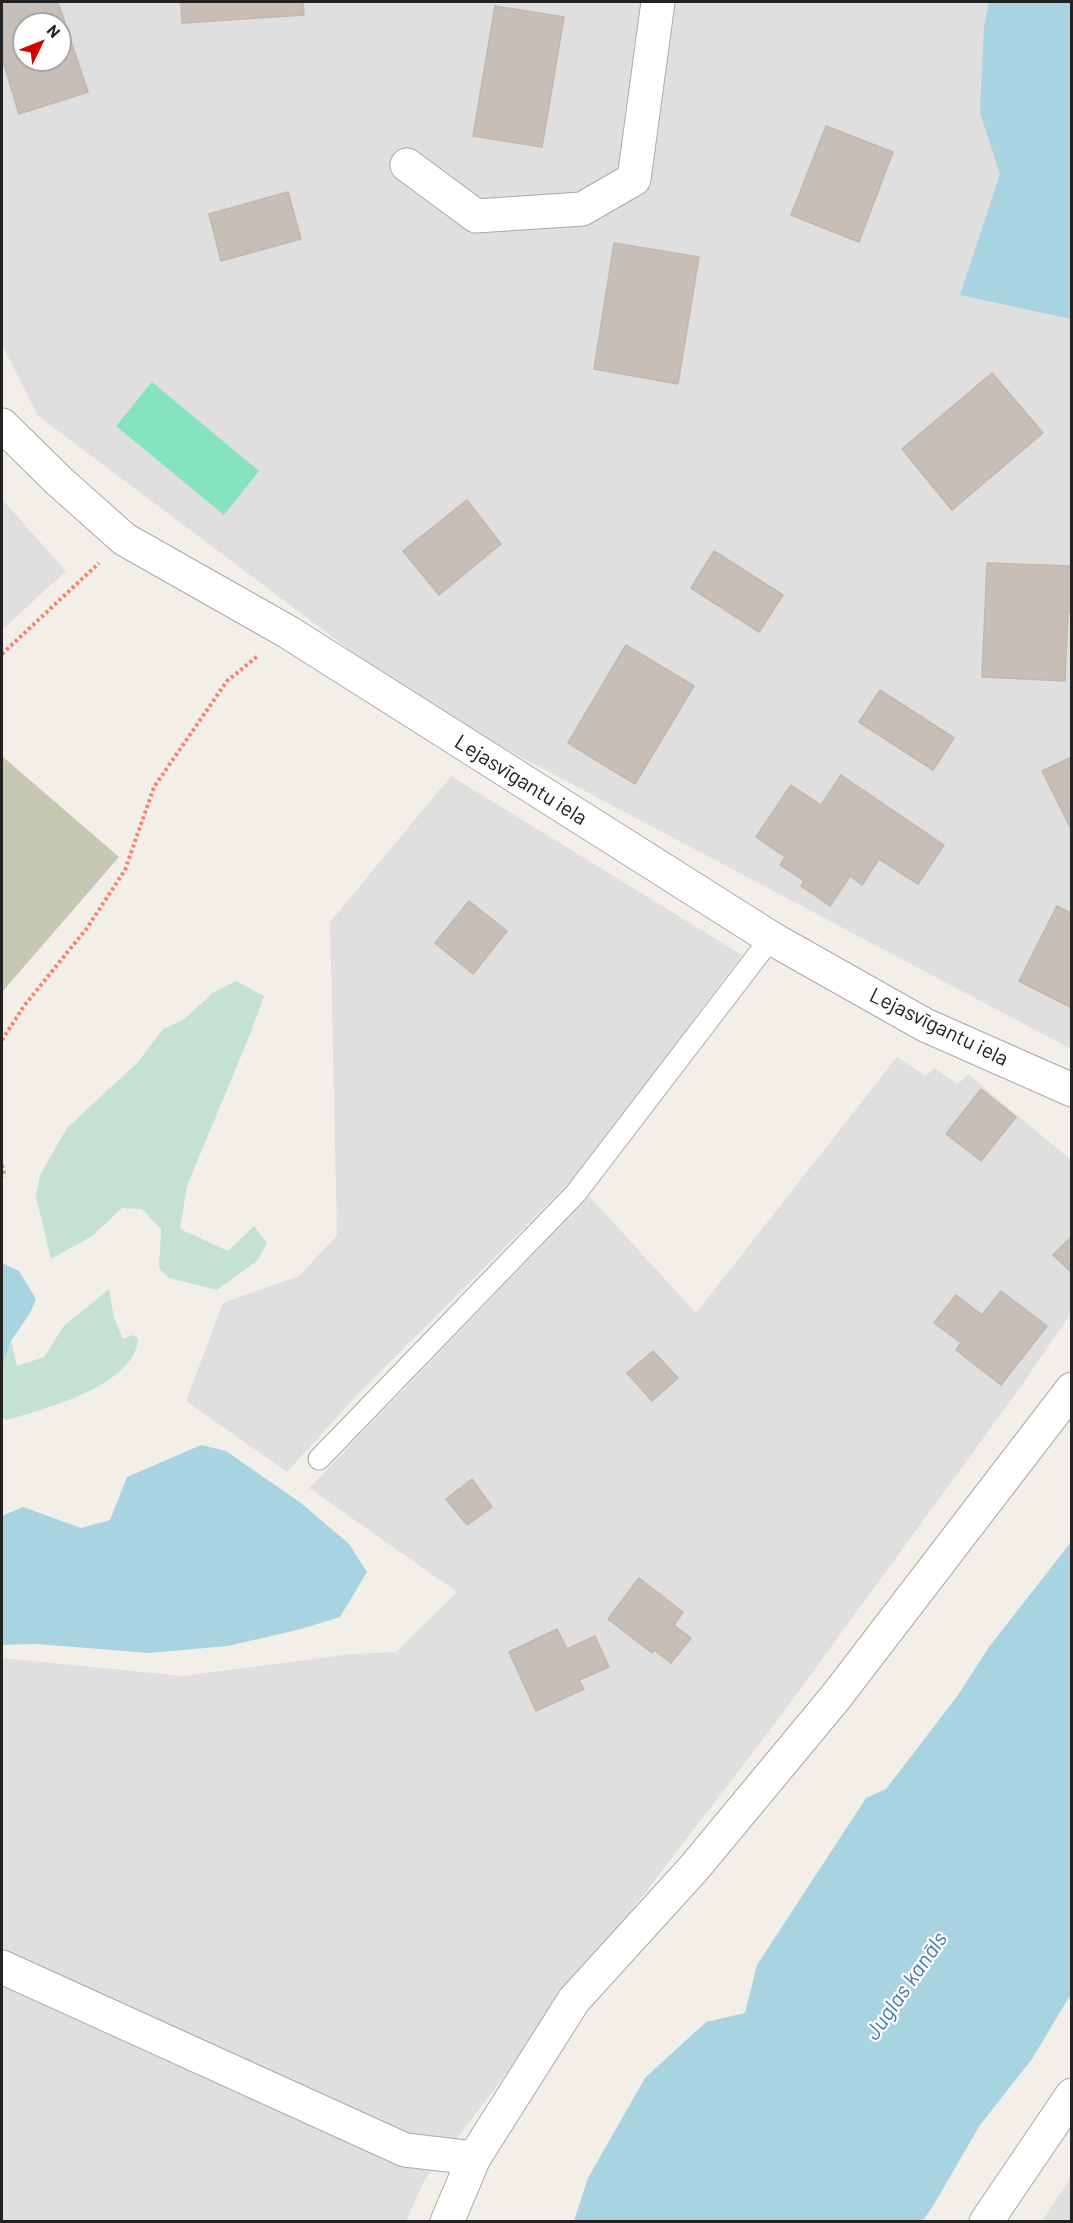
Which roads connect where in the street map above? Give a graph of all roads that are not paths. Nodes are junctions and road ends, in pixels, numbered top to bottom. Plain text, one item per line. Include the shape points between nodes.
1 (658, 2) edge
2 (407, 165) dead end
3 (2, 425) edge
4 (771, 938) junction
5 (1071, 1090) edge
6 (1071, 1389) edge
7 (319, 1459) dead end
8 (2, 1967) edge
9 (1071, 2096) edge
10 (474, 2158) junction
11 (447, 2222) edge
12 (986, 2222) edge

1 - 2 street via 634,179 582,209 476,216
3 - 4 street, Lejasvīgantu iela via 124,539 288,632
4 - 5 street, Lejasvīgantu iela via 925,1025
4 - 7 lane via 576,1193
6 - 10 street via 835,1698 694,1868 574,2000
8 - 10 street via 405,2150
9 - 12 street
10 - 11 street

